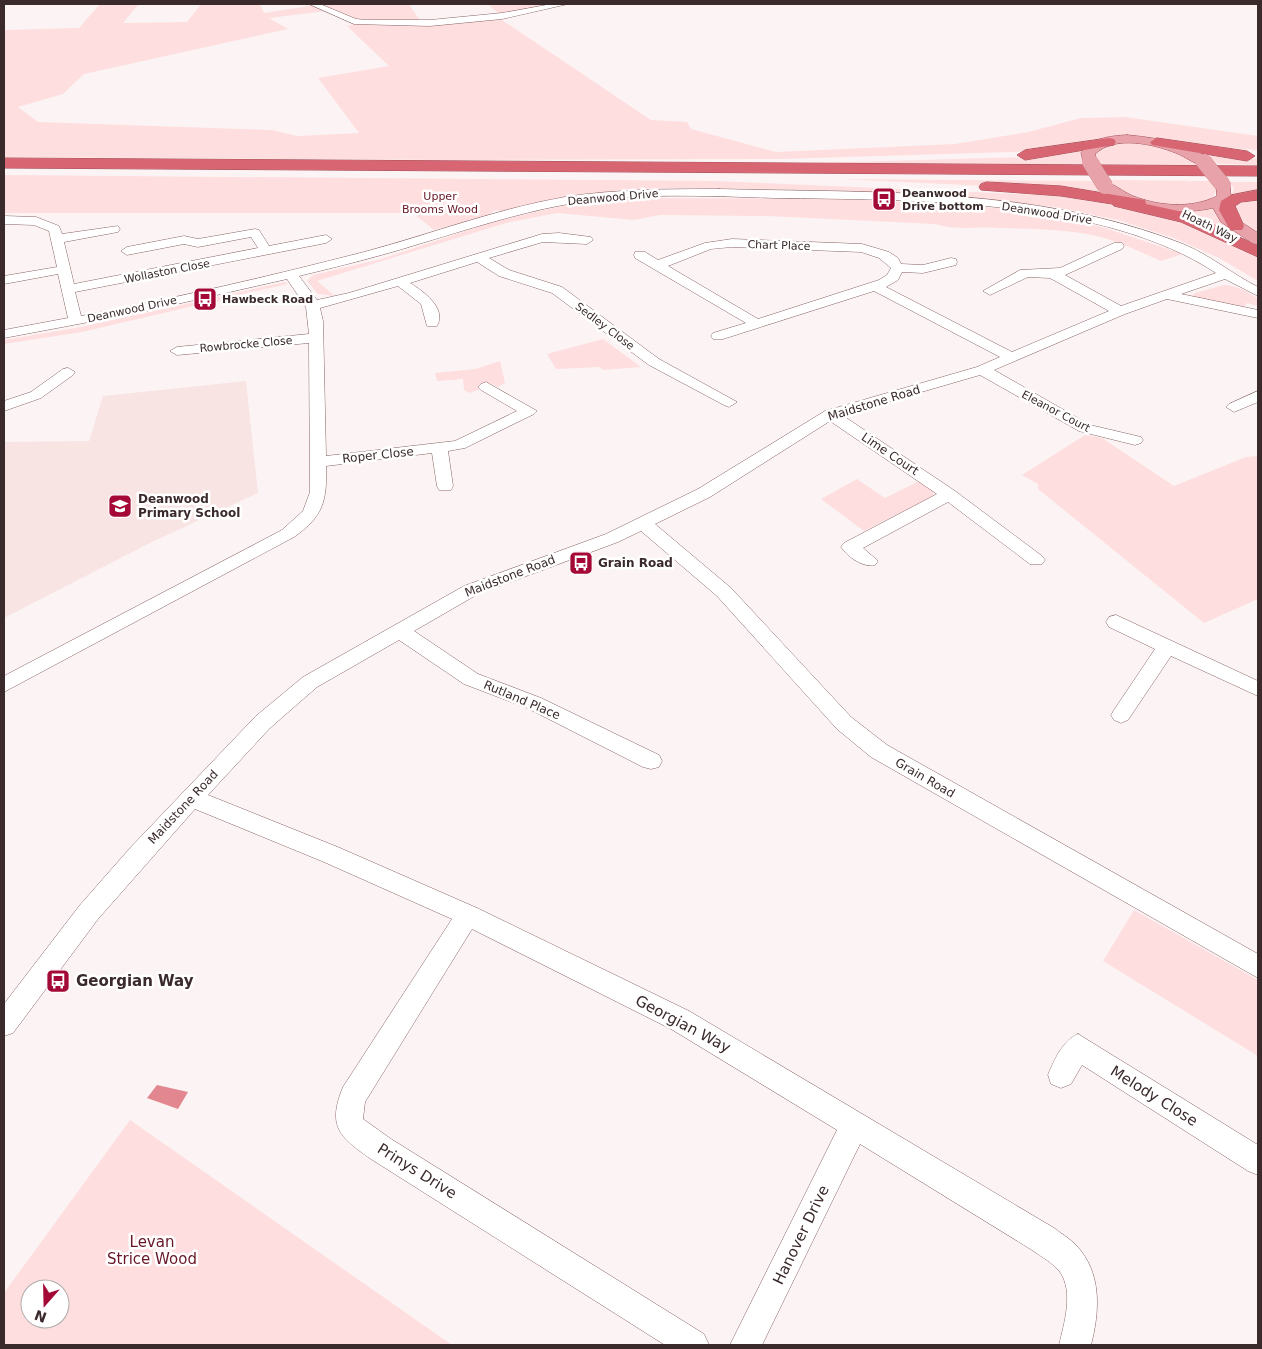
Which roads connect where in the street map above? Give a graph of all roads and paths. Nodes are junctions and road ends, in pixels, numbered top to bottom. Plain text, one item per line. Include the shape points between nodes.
1 (313, 4) edge
2 (564, 4) edge
3 (1109, 142) junction
4 (1157, 142) junction
5 (1258, 156) edge
6 (4, 163) edge
7 (679, 167) junction
8 (4, 170) edge
9 (1258, 171) edge
10 (638, 174) junction
11 (1258, 178) edge
12 (1002, 188) junction
13 (1258, 194) edge
14 (1222, 195) junction
15 (1140, 203) junction
16 (1160, 206) junction
17 (4, 220) edge
18 (318, 226) dead end
19 (1236, 226) junction
20 (114, 229) dead end
21 (58, 239) junction
22 (380, 240) dead end
23 (587, 240) dead end
24 (1258, 240) edge
25 (352, 245) dead end
26 (1118, 246) dead end
27 (127, 251) dead end
28 (266, 251) junction
29 (1258, 251) edge
30 (640, 255) dead end
31 (479, 258) junction
32 (951, 262) dead end
33 (658, 265) junction
34 (896, 268) junction
35 (64, 269) junction
36 (290, 274) junction
37 (1053, 274) junction
38 (1225, 274) junction
39 (4, 280) edge
40 (400, 282) junction
41 (876, 286) junction
42 (1258, 286) edge
43 (69, 289) junction
44 (990, 291) dead end
45 (1258, 292) edge
46 (1166, 295) junction
47 (314, 305) junction
48 (1120, 311) junction
49 (1254, 311) edge
50 (75, 321) junction
51 (432, 323) dead end
52 (756, 323) junction
53 (4, 334) edge
54 (718, 336) dead end
55 (316, 338) junction
56 (177, 351) dead end
57 (1012, 358) junction
58 (982, 370) junction
59 (68, 372) dead end
60 (486, 387) dead end
61 (1258, 396) edge
62 (729, 402) dead end
63 (4, 406) edge
64 (1234, 407) dead end
65 (830, 414) junction
66 (1135, 440) dead end
67 (439, 448) junction
68 (318, 462) junction
69 (445, 486) dead end
70 (949, 495) junction
71 (643, 524) junction
72 (869, 560) dead end
73 (1036, 560) dead end
74 (1116, 622) dead end
75 (398, 630) junction
76 (1167, 646) junction
77 (4, 685) edge
78 (1258, 688) edge
79 (1121, 715) dead end
80 (652, 761) dead end
81 (190, 798) junction
82 (468, 915) junction
83 (1258, 967) edge
84 (4, 1024) edge
85 (1061, 1075) dead end
86 (855, 1124) junction
87 (1258, 1161) edge
88 (693, 1345) edge
89 (746, 1345) edge
90 (1075, 1345) edge

1 - 2 street via 367,23 430,23 502,16
3 - 4 main road, Hoath Way
3 - 7 highway via 1026,155
3 - 15 main road, bridge via 1090,150 1090,162 1105,186
4 - 5 highway via 1225,154
4 - 14 main road, Hoath Way, bridge via 1186,150 1204,162
6 - 7 highway
7 - 9 highway
8 - 10 highway
10 - 11 highway
10 - 12 highway
12 - 15 highway via 1069,192
12 - 29 highway via 1077,195 1176,214
13 - 14 highway
13 - 19 highway via 1237,198 1227,204
14 - 16 main road via 1194,208
14 - 19 main road, Hoath Way via 1222,215
15 - 16 main road
16 - 29 main road, Hoath Way via 1196,217
17 - 21 street via 29,220 48,225 55,229
18 - 28 street, Wollaston Close via 330,244
19 - 24 main road, Hoath Way
20 - 21 street
21 - 35 street
22 - 25 street
23 - 31 street via 547,237
26 - 37 street
27 - 28 street, Wollaston Close via 184,240 198,243 255,233
28 - 43 street, Wollaston Close
30 - 33 street
31 - 40 street
31 - 62 street, Sedley Close via 511,276 551,287 654,362
32 - 34 street via 923,269
33 - 34 street, Chart Place via 709,246 732,243 862,248 884,255 893,261
33 - 52 street
34 - 41 street via 893,277
35 - 39 street
35 - 43 street
36 - 38 street, Deanwood Drive via 536,207 617,195 683,192 890,196 1035,209 1152,237 1202,258
36 - 47 street
36 - 50 street, Deanwood Drive
37 - 44 street via 1029,272
37 - 48 street
38 - 42 street, Deanwood Drive
38 - 45 street, Deanwood Drive via 1236,283
38 - 46 street, Maidstone Road
40 - 47 street
40 - 51 street via 427,303 432,310
41 - 52 street
41 - 57 street
43 - 50 street
46 - 48 street, Maidstone Road
46 - 49 street
47 - 55 street
48 - 57 street, Maidstone Road
50 - 53 street, Deanwood Drive
52 - 54 street
55 - 56 street, Rowbrocke Close
55 - 68 street
57 - 58 street, Maidstone Road
58 - 65 street, Maidstone Road
58 - 66 street, Eleanor Court via 1085,428
59 - 63 street via 36,396
60 - 67 street, Roper Close via 529,411 469,441
61 - 64 street
65 - 70 street, Lime Court
65 - 71 street, Maidstone Road via 734,476
67 - 68 street, Roper Close
67 - 69 street
68 - 77 street via 317,502 310,515 294,530
70 - 72 street via 850,547
70 - 73 street, Lime Court
71 - 75 street, Maidstone Road via 471,590
71 - 83 street, Grain Road via 724,592 844,723 878,751
74 - 76 street
75 - 80 street, Rutland Place via 471,678 534,703
75 - 81 street, Maidstone Road via 298,690
76 - 78 street
76 - 79 street
81 - 82 street, Georgian Way via 332,855
81 - 84 street, Maidstone Road via 89,912
82 - 86 street, Georgian Way via 680,1020
82 - 88 street, Prinys Drive via 353,1096 347,1117 350,1126 381,1149
85 - 87 street, Melody Close via 1078,1047
86 - 89 street, Hanover Drive
86 - 90 street, Georgian Way via 1044,1239 1071,1262 1081,1286 1081,1324

